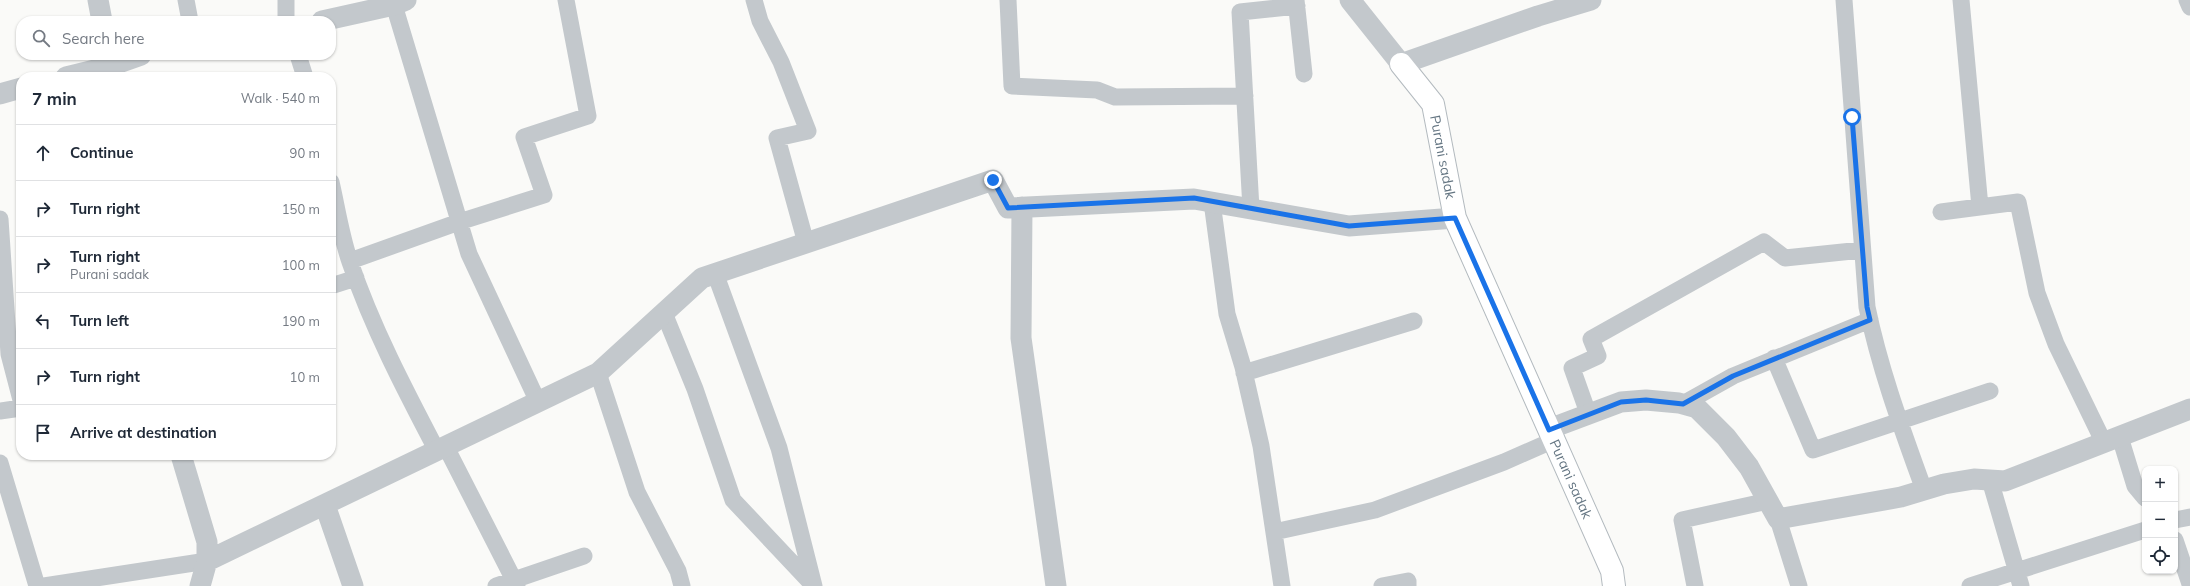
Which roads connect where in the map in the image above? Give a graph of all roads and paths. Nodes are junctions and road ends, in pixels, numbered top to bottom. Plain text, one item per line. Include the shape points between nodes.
1 (98, 0) edge
2 (186, 0) edge
3 (286, 0) edge
4 (566, 0) edge
5 (754, 0) edge
6 (1008, 0) edge
7 (1350, 0) edge
8 (1591, 0) edge
9 (1844, 0) edge
10 (1961, 0) edge
11 (2187, 0) edge
12 (400, 3) edge
13 (1297, 3) edge
14 (355, 7) edge
15 (2190, 7) edge
16 (101, 16) edge
17 (189, 16) edge
18 (286, 16) edge
19 (334, 16) edge
20 (126, 60) edge
21 (299, 60) edge
22 (1401, 64) junction
23 (107, 66) edge
24 (85, 72) edge
25 (303, 72) edge
26 (1304, 74) dead end
27 (16, 89) edge
28 (0, 94) edge
29 (1245, 96) junction
30 (1212, 202) junction
31 (336, 203) edge
32 (1022, 207) junction
33 (1980, 207) junction
34 (1251, 209) junction
35 (1941, 212) dead end
36 (1455, 218) junction
37 (0, 220) edge
38 (459, 222) junction
39 (806, 243) junction
40 (1862, 250) junction
41 (350, 261) junction
42 (715, 273) junction
43 (356, 278) junction
44 (336, 284) edge
45 (664, 313) junction
46 (1870, 320) junction
47 (1414, 321) dead end
48 (1774, 358) junction
49 (598, 373) junction
50 (1244, 373) junction
51 (16, 381) edge
52 (1990, 391) dead end
53 (538, 402) junction
54 (1683, 404) junction
55 (16, 409) edge
56 (2190, 409) edge
57 (0, 411) edge
58 (1588, 413) junction
59 (1899, 422) junction
60 (1551, 435) junction
61 (2112, 440) junction
62 (442, 449) junction
63 (182, 460) edge
64 (0, 462) edge
65 (1990, 480) junction
66 (1924, 490) junction
67 (2142, 494) edge
68 (1768, 501) junction
69 (325, 505) junction
70 (2190, 517) edge
71 (1778, 519) junction
72 (2178, 519) edge
73 (2142, 531) edge
74 (1274, 532) junction
75 (2178, 549) edge
76 (584, 556) dead end
77 (207, 560) junction
78 (2019, 579) edge
79 (516, 583) edge
80 (2190, 584) edge
81 (37, 586) edge
82 (44, 586) edge
83 (201, 586) edge
84 (353, 586) edge
85 (496, 586) edge
86 (682, 586) edge
87 (814, 586) edge
88 (1056, 586) edge
89 (1282, 586) edge
90 (1382, 586) edge
91 (1408, 586) edge
92 (1614, 586) edge
93 (1695, 586) edge
94 (1799, 586) edge
95 (1970, 586) edge

1 - 16 street
2 - 17 street
3 - 18 street
4 - 38 street via 588,116 524,137 544,195
5 - 39 street via 760,21 782,62 808,131 777,138
6 - 29 street via 1012,86 1097,90 1115,97
7 - 22 street
8 - 22 street
9 - 40 street
10 - 33 street
11 - 15 street
12 - 14 street
12 - 38 street
13 - 26 street
13 - 29 street via 1240,12
14 - 19 street
20 - 23 street
21 - 25 street
22 - 36 main road, Purani sadak via 1433,104
23 - 24 street
27 - 28 street
29 - 34 street
30 - 32 street via 1194,198
30 - 34 street
30 - 50 street via 1227,314
31 - 41 street
32 - 39 street via 1008,208 993,180
32 - 88 street via 1021,338
33 - 35 street
33 - 61 street via 2018,202 2037,293 2056,344
34 - 36 street via 1349,226
36 - 60 main road, Purani sadak
37 - 51 street via 9,354
38 - 41 street
38 - 53 street via 469,254
39 - 42 street
40 - 46 street
40 - 58 street via 1785,258 1764,242 1591,340 1598,356 1572,368
41 - 43 street
42 - 45 street via 702,278
42 - 87 street via 779,448
43 - 44 street
43 - 62 street via 411,401
45 - 49 street
45 - 87 street via 695,389 733,500
46 - 48 street
46 - 59 street via 1876,353
47 - 50 street
48 - 54 street via 1733,376
48 - 59 street via 1813,450
49 - 53 street
49 - 86 street via 637,492 678,571
50 - 74 street via 1261,446
52 - 59 street
53 - 62 street
54 - 58 street via 1646,400 1621,402
54 - 68 street via 1697,408 1726,437 1749,467
55 - 57 street
56 - 61 street
58 - 60 street
59 - 66 street
60 - 74 street via 1504,462 1375,510
60 - 92 main road, Purani sadak via 1612,572
61 - 65 street via 2005,482
61 - 67 street via 2135,486
62 - 69 street
62 - 79 street
63 - 77 street via 207,542
64 - 81 street
65 - 66 street via 1974,479
65 - 78 street
66 - 71 street via 1901,497
68 - 71 street
68 - 93 street via 1682,520
69 - 77 street
69 - 84 street
70 - 72 street
71 - 94 street
73 - 78 street
74 - 89 street
75 - 80 street
76 - 79 street
77 - 82 street
77 - 83 street
78 - 95 street
79 - 85 street
90 - 91 street via 1408,581

